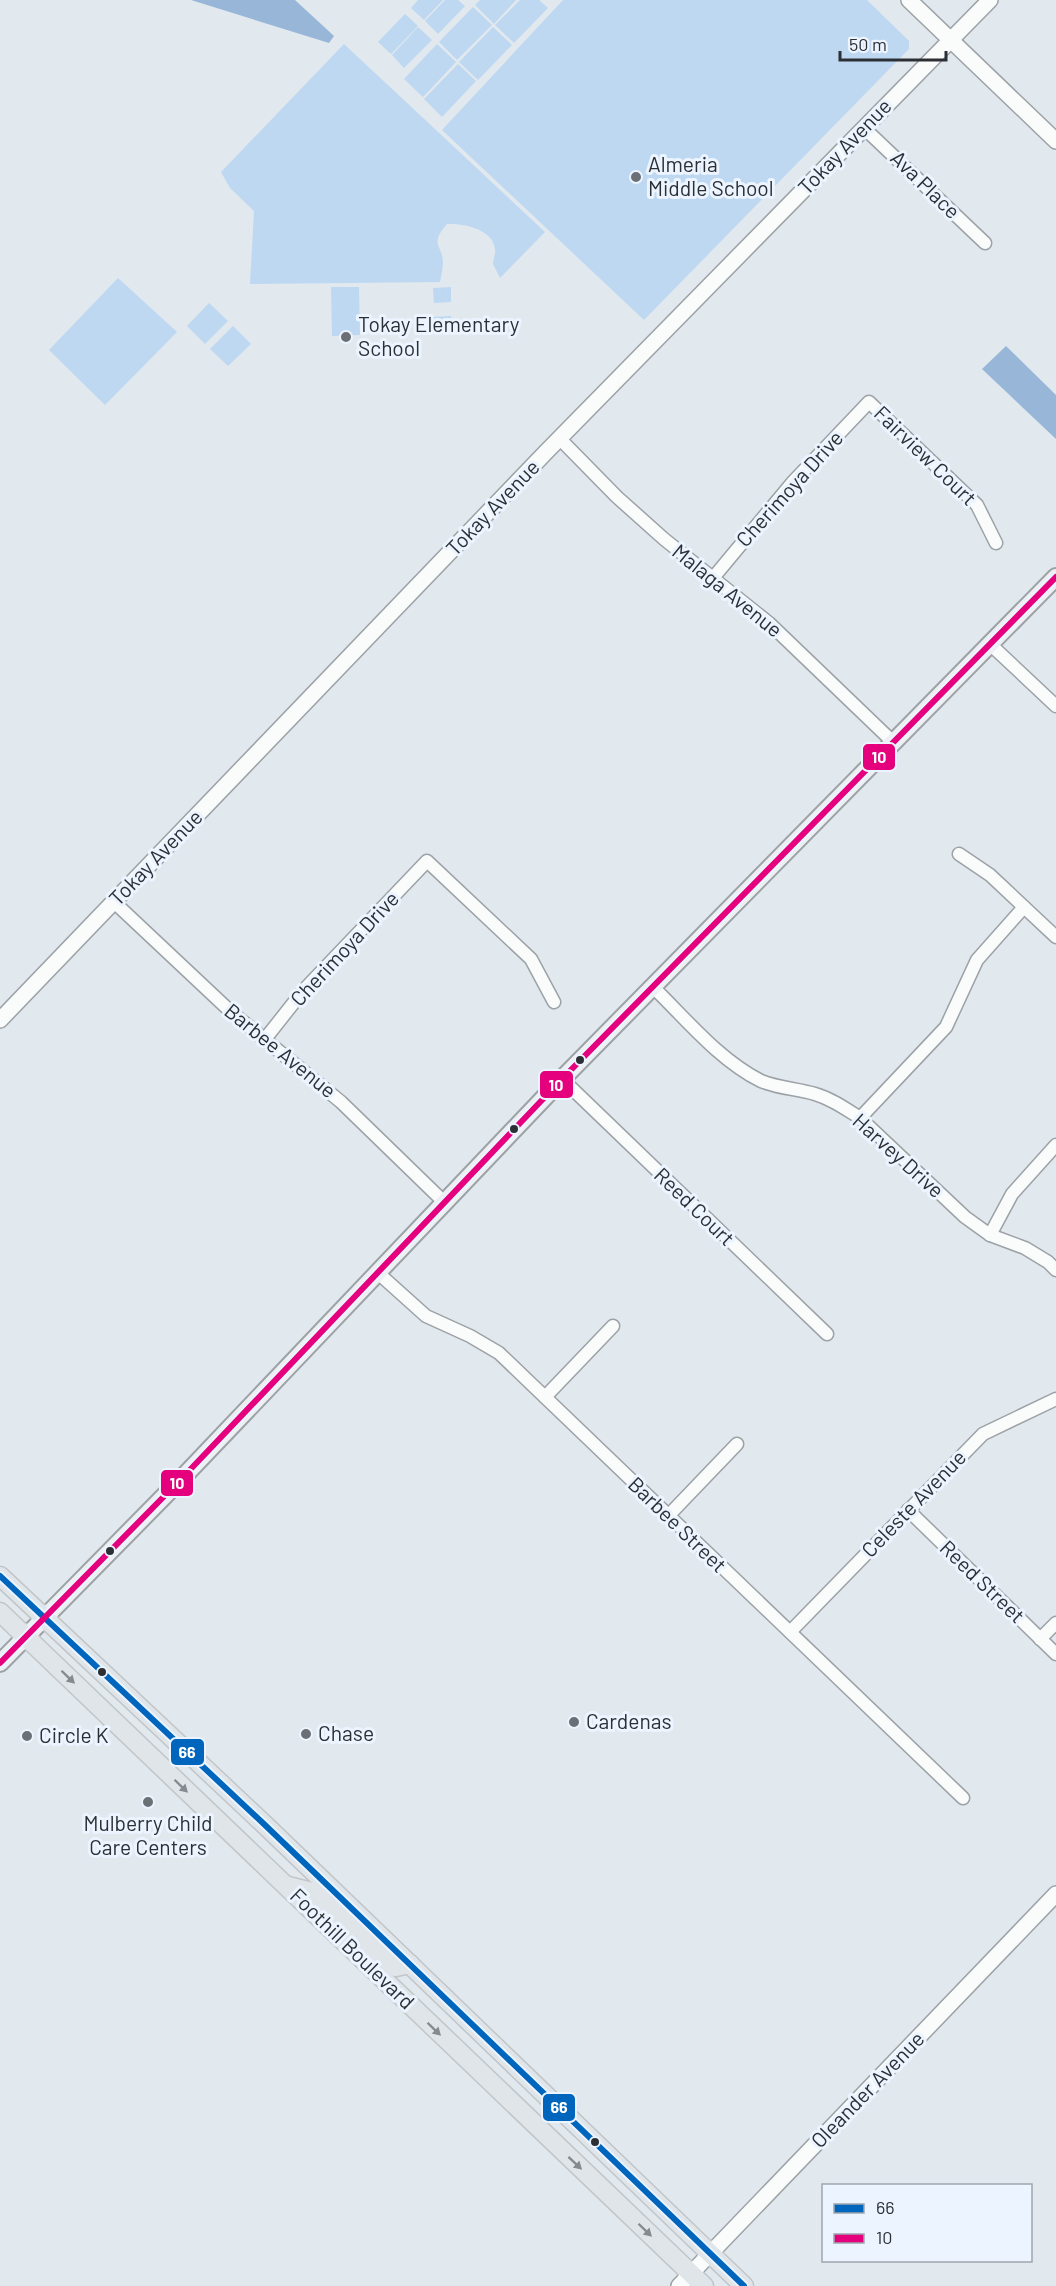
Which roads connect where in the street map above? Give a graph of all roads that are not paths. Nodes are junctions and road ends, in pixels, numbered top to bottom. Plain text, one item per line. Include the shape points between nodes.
1 (909, 0) edge
2 (990, 0) edge
3 (950, 40) junction
4 (864, 128) junction
5 (1056, 141) edge
6 (985, 243) dead end
7 (869, 402) joint
8 (560, 439) junction
9 (996, 543) dead end
10 (1056, 577) edge
11 (713, 578) junction
12 (991, 645) junction
13 (1056, 706) edge
14 (894, 743) junction
15 (959, 854) dead end
16 (114, 902) junction
17 (1024, 907) junction
18 (1056, 937) edge
19 (652, 987) junction
20 (554, 1002) dead end
21 (0, 1020) edge
22 (266, 1039) junction
23 (562, 1080) junction
24 (860, 1118) junction
25 (1056, 1145) edge
26 (444, 1202) junction
27 (990, 1235) junction
28 (1056, 1270) edge
29 (377, 1272) junction
30 (613, 1326) dead end
31 (827, 1334) dead end
32 (545, 1397) junction
33 (1056, 1399) edge
34 (737, 1444) dead end
35 (908, 1510) junction
36 (668, 1516) junction
37 (0, 1576) edge
38 (0, 1612) edge
39 (43, 1618) junction
40 (1056, 1623) edge
41 (790, 1632) junction
42 (26, 1636) junction
43 (1040, 1639) junction
44 (1056, 1654) edge
45 (0, 1663) edge
46 (963, 1798) dead end
47 (286, 1886) junction
48 (1056, 1894) edge
49 (410, 1964) junction
50 (711, 2254) junction
51 (692, 2282) edge
52 (744, 2286) edge

1 - 3 street
2 - 3 street, Tokay Avenue
3 - 4 street, Tokay Avenue
3 - 5 street
4 - 6 street, Ava Place
4 - 8 street, Tokay Avenue
7 - 9 street, Fairview Court via 977,505
7 - 11 street, Cherimoya Drive via 792,483
8 - 11 street, Malaga Avenue via 648,525
8 - 16 street, Tokay Avenue
10 - 12 main road
11 - 14 street, Malaga Avenue via 769,623
12 - 13 street
12 - 14 main road
14 - 19 main road
15 - 17 street via 990,875
16 - 21 street, Tokay Avenue
16 - 22 street, Barbee Avenue
17 - 18 street
17 - 24 street via 977,960 946,1027
19 - 23 main road
19 - 24 street, Harvey Drive via 719,1052 746,1072 767,1083 830,1099
20 - 22 street, Cherimoya Drive via 531,959 427,861 303,991
22 - 26 street, Barbee Avenue via 341,1102
23 - 26 main road
23 - 31 street, Reed Court
24 - 27 street, Harvey Drive via 965,1217
25 - 27 street via 1012,1194
26 - 29 main road
27 - 28 street, Harvey Drive via 1025,1248
29 - 32 street, Barbee Street via 426,1316 499,1353
29 - 39 main road
30 - 32 street
32 - 36 street, Barbee Street
33 - 35 street, Celeste Avenue via 983,1434
34 - 36 street
35 - 41 street, Celeste Avenue
35 - 43 street, Reed Street
36 - 41 street, Barbee Street
37 - 39 main road, Foothill Boulevard
38 - 42 main road, Foothill Boulevard
39 - 42 main road
39 - 49 main road, Foothill Boulevard
40 - 43 street
41 - 46 street, Barbee Street
42 - 45 main road
42 -> 47 main road, Foothill Boulevard
43 - 44 street, Reed Street
47 - 49 main road via 312,1892 396,1967
47 -> 51 main road, Foothill Boulevard
48 - 50 street, Oleander Avenue
49 - 50 main road, Foothill Boulevard
50 - 51 street, Oleander Avenue
50 - 52 main road, Foothill Boulevard

